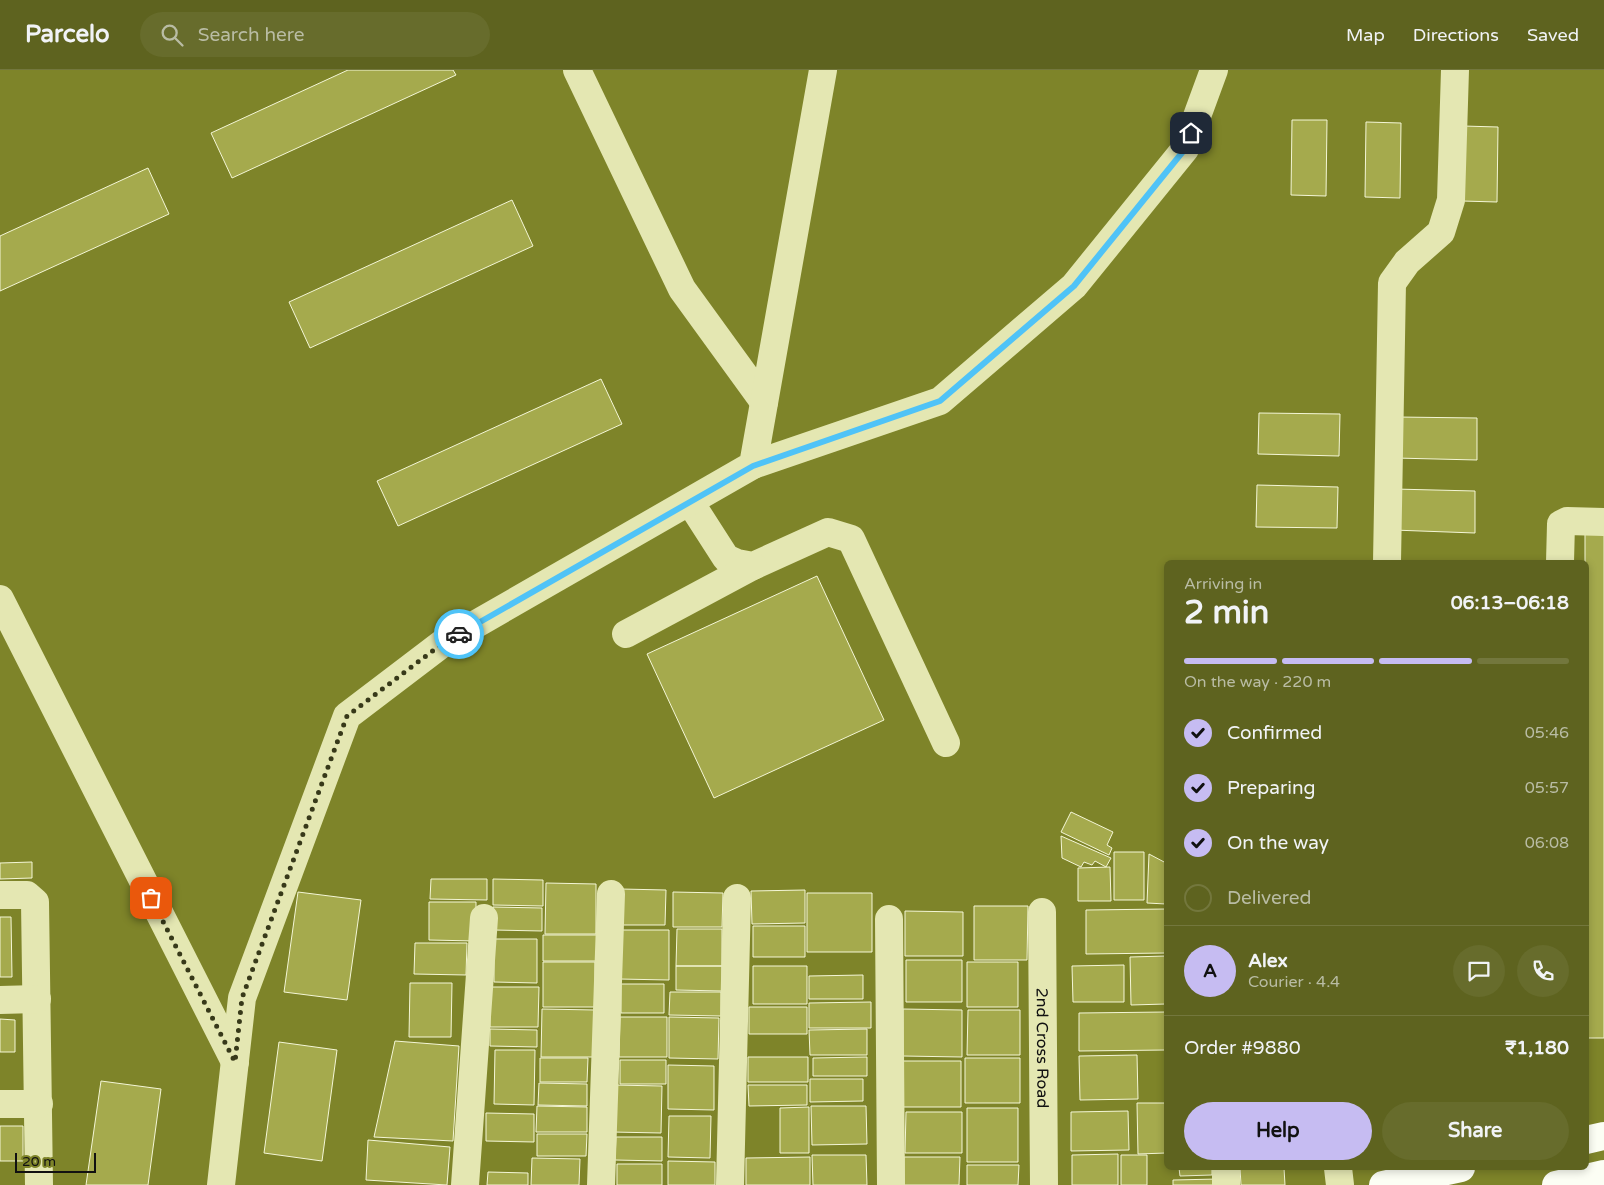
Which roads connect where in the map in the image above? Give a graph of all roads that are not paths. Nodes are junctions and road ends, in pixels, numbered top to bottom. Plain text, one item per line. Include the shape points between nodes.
1 (578, 70) edge
2 (824, 70) edge
3 (1214, 70) edge
4 (1455, 70) edge
5 (764, 402) junction
6 (753, 466) junction
7 (690, 502) junction
8 (1604, 522) edge
9 (1387, 560) edge
10 (1560, 560) edge
11 (753, 566) junction
12 (0, 599) edge
13 (626, 634) dead end
14 (946, 743) dead end
15 (610, 894) dead end
16 (0, 895) edge
17 (737, 898) dead end
18 (1042, 912) dead end
19 (484, 918) dead end
20 (889, 919) dead end
21 (37, 999) junction
22 (0, 1000) edge
23 (235, 1062) junction
24 (0, 1104) edge
25 (39, 1104) junction
26 (1604, 1136) edge
27 (1589, 1139) edge
28 (1226, 1170) edge
29 (1338, 1170) edge
30 (1452, 1170) edge
31 (1604, 1174) edge
32 (39, 1185) edge
33 (221, 1185) edge
34 (465, 1185) edge
35 (601, 1185) edge
36 (730, 1185) edge
37 (891, 1185) edge
38 (1044, 1185) edge
39 (1226, 1185) edge
40 (1340, 1185) edge
41 (1383, 1185) edge
42 (1556, 1185) edge

1 - 5 street via 682,289
2 - 5 street
3 - 6 street via 1185,149 1074,286 940,401
4 - 9 street via 1451,200 1441,232 1407,262 1392,283
5 - 6 street
6 - 7 street
7 - 11 street via 726,558
7 - 23 street via 443,643 347,716 242,998
8 - 10 street via 1567,521 1560,524
11 - 13 street
11 - 14 street via 828,532 851,539
12 - 23 street
15 - 35 street
16 - 21 street via 27,895 35,902
17 - 36 street
18 - 38 street, 2nd Cross Road
19 - 34 street
20 - 37 street
21 - 22 street
21 - 25 street
23 - 33 street
24 - 25 street
25 - 32 street
26 - 27 main road
28 - 39 street
29 - 40 street
30 - 41 main road
31 - 42 main road

